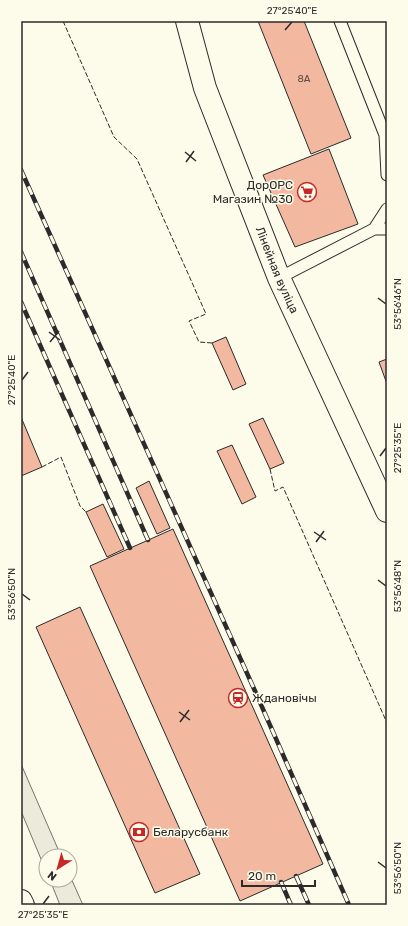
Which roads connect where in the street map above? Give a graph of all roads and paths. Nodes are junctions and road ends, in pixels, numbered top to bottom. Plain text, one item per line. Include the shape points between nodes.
1 (187, 21) edge
2 (340, 21) edge
3 (387, 175) edge
4 (387, 209) edge
5 (387, 228) edge
6 (374, 229) junction
7 (279, 278) junction
8 (387, 511) edge
9 (21, 901) edge
10 (23, 905) edge

1 - 7 main road, Лінейная вуліца via 205,88
2 - 3 lane via 385,135
4 - 6 lane
5 - 6 lane
6 - 7 lane
7 - 8 main road, Лінейная вуліца
9 - 10 main road

